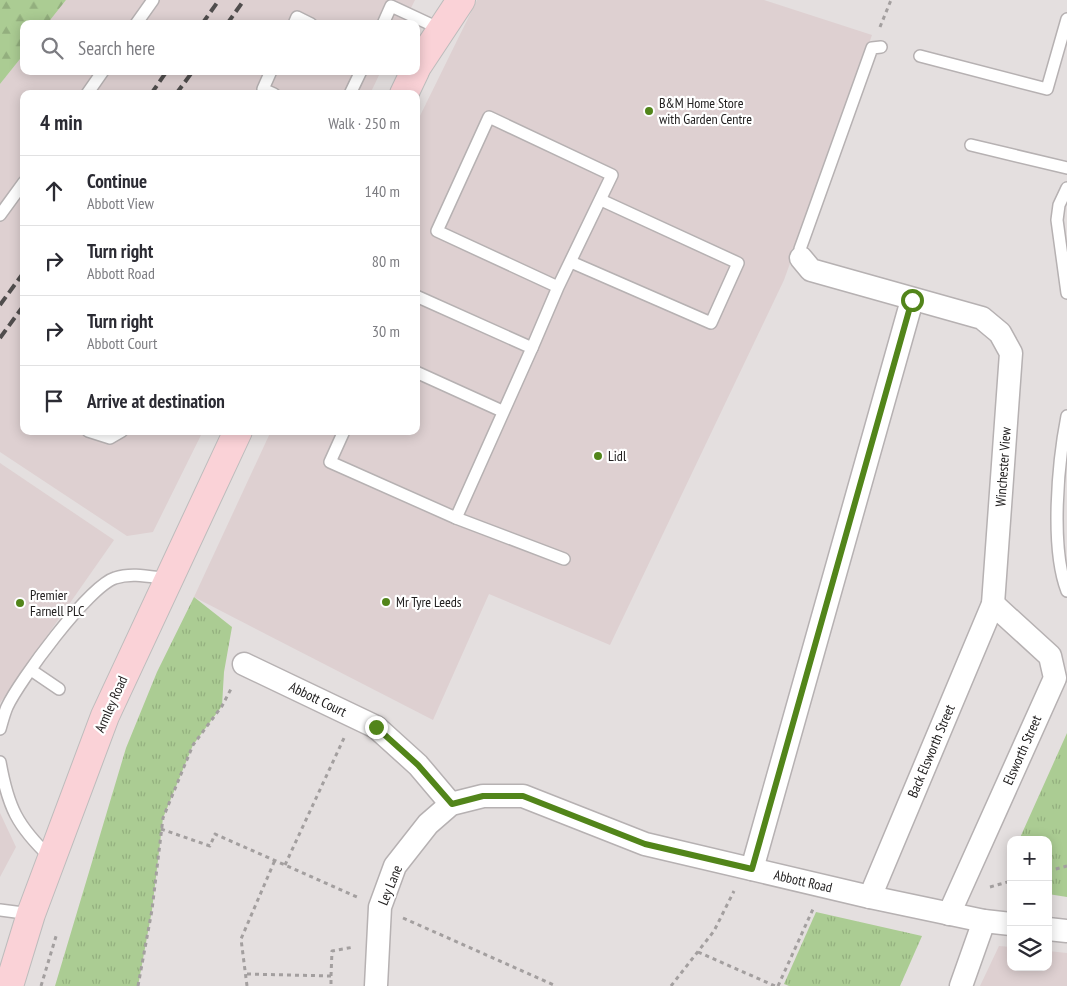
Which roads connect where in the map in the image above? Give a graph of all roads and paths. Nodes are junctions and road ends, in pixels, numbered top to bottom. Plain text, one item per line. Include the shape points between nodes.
1 (153, 0) edge
2 (446, 0) edge
3 (461, 0) edge
4 (891, 0) edge
5 (1067, 19) edge
6 (139, 20) edge
7 (385, 20) edge
8 (434, 26) junction
9 (876, 47) joint
10 (920, 56) dead end
11 (420, 59) edge
12 (420, 62) edge
13 (100, 75) edge
14 (269, 75) edge
15 (358, 75) edge
16 (413, 75) edge
17 (90, 90) edge
18 (265, 90) edge
19 (352, 90) edge
20 (406, 90) edge
21 (971, 145) dead end
22 (1067, 168) edge
23 (20, 187) edge
24 (1067, 188) edge
25 (600, 200) junction
26 (0, 214) edge
27 (801, 258) joint
28 (571, 262) junction
29 (558, 287) junction
30 (1067, 293) edge
31 (420, 298) edge
32 (912, 300) junction
33 (532, 348) junction
34 (420, 374) edge
35 (502, 411) junction
36 (1067, 416) edge
37 (101, 435) edge
38 (115, 435) edge
39 (236, 435) edge
40 (342, 435) edge
41 (1063, 498) edge
42 (456, 518) junction
43 (564, 559) dead end
44 (168, 580) junction
45 (1067, 591) edge
46 (993, 604) junction
47 (244, 664) joint
48 (31, 670) junction
49 (59, 689) dead end
50 (4, 704) edge
51 (354, 716) junction
52 (0, 729) edge
53 (0, 762) edge
54 (3, 791) edge
55 (452, 804) junction
56 (51, 858) junction
57 (275, 860) dead end
58 (285, 865) dead end
59 (1067, 866) edge
60 (752, 869) junction
61 (1052, 870) edge
62 (823, 886) junction
63 (870, 897) junction
64 (0, 910) edge
65 (31, 914) junction
66 (949, 914) junction
67 (984, 921) junction
68 (1007, 924) edge
69 (1052, 929) edge
70 (1067, 931) edge
71 (378, 942) junction
72 (698, 952) junction
73 (247, 974) junction
74 (331, 976) junction
75 (9, 986) edge
76 (138, 986) edge
77 (247, 986) edge
78 (331, 986) edge
79 (376, 986) edge
80 (671, 986) edge
81 (776, 986) edge
82 (961, 986) edge

1 - 6 lane
2 - 8 main road
3 - 12 main road
4 - 9 path
5 - 10 lane via 1047,89
7 - 8 lane via 392,6
8 - 11 main road
9 - 27 lane via 800,249
13 - 17 lane
14 - 18 lane
15 - 19 lane
16 - 20 main road
21 - 22 lane
23 - 26 lane
24 - 30 lane via 1059,205 1057,220
25 - 28 lane
25 - 28 lane via 738,263 710,324
25 - 29 lane via 612,175 489,117 437,231
27 - 32 street via 811,270
28 - 29 lane
29 - 33 lane
31 - 33 lane
32 - 46 street, Winchester View via 982,318 1000,333 1011,353
32 - 60 street
33 - 35 lane
34 - 35 lane
35 - 42 lane
36 - 41 lane via 1060,448
37 - 38 lane via 110,438
39 - 44 main road, Armley Road
40 - 42 lane via 330,462
41 - 45 lane via 1061,576
42 - 43 lane
44 - 48 lane via 138,575 113,578 68,619
44 - 56 main road, Armley Road via 105,716
46 - 63 street, Back Elsworth Street
46 - 66 street, Elsworth Street via 1050,656 1055,678
47 - 51 street, Abbott Court
47 - 76 path via 222,706 193,745 163,818 152,910
48 - 49 lane
48 - 50 lane
50 - 52 lane
51 - 55 street, Abbott Court via 376,727 418,765
51 - 58 path
53 - 54 lane
54 - 56 lane via 16,819
55 - 60 street, Abbott Road via 483,796 523,796 645,844
55 - 71 street, Ley Lane via 428,824 395,866 380,908
56 - 65 main road, Armley Road
57 - 73 path via 241,939
59 - 61 path
60 - 62 street, Abbott Road
60 - 72 path via 732,893 714,931
62 - 63 street, Abbott Road
62 - 81 path
63 - 66 street, Abbott Road
64 - 65 lane
65 - 75 main road, Armley Road
66 - 67 street, Abbott Road
67 - 68 street, Abbott Road
67 - 82 street
69 - 70 street
71 - 74 path via 332,951
71 - 79 street, Ley Lane
72 - 80 path
72 - 81 path
73 - 74 path
73 - 77 path
74 - 78 path

